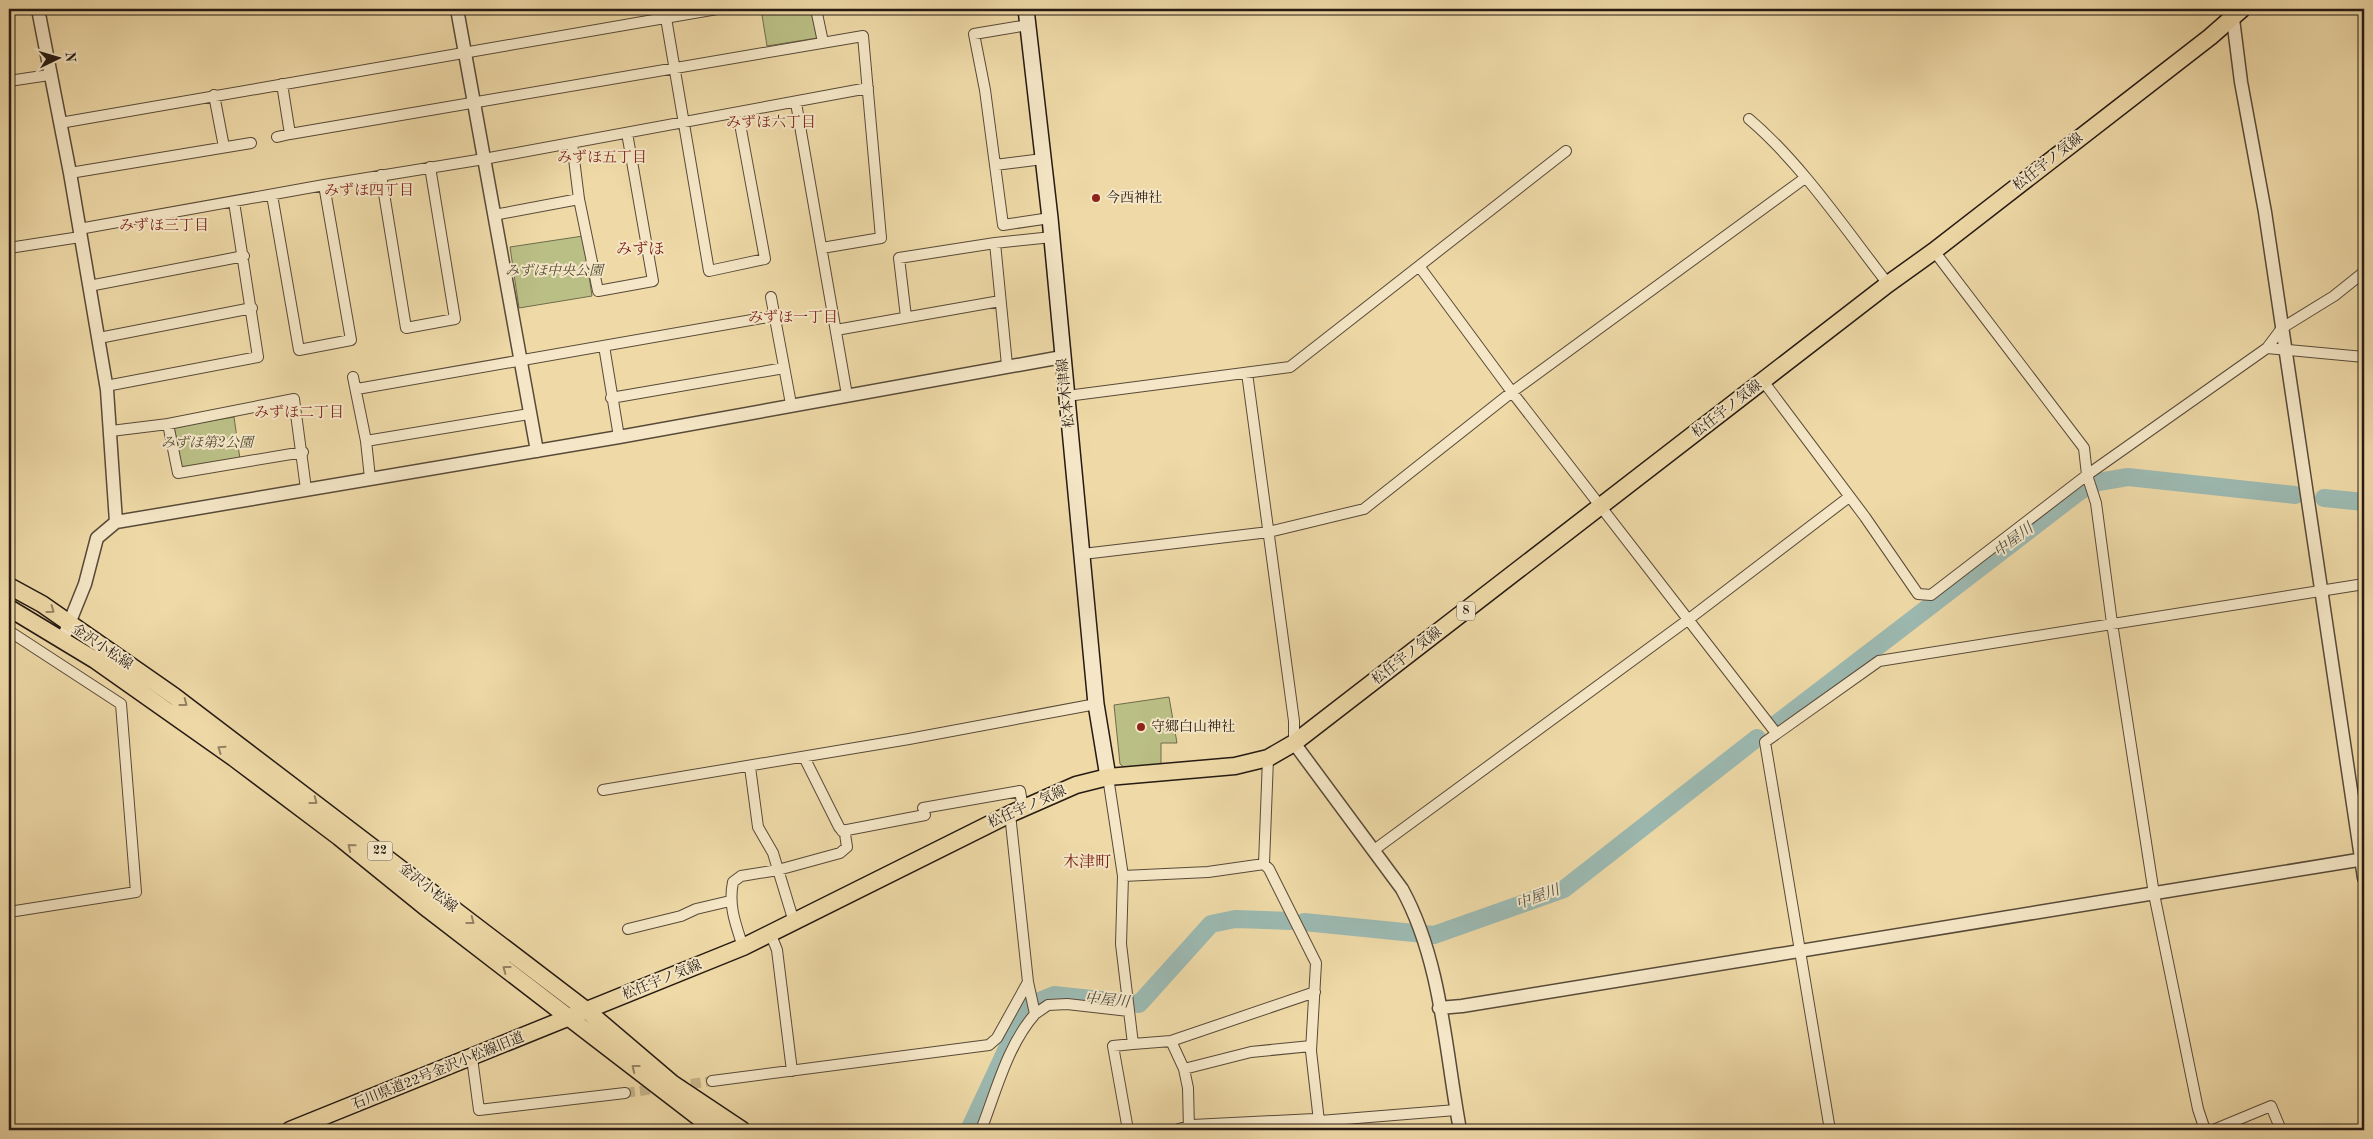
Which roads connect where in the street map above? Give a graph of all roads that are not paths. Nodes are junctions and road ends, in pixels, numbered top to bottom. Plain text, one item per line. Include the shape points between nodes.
1 (38, 9) edge
2 (457, 9) edge
3 (717, 9) edge
4 (816, 9) edge
5 (1026, 9) edge
6 (2235, 11) edge
7 (666, 18) junction
8 (1028, 24) junction
9 (823, 42) junction
10 (466, 53) junction
11 (673, 68) junction
12 (49, 75) junction
13 (9, 82) edge
14 (282, 84) junction
15 (868, 88) junction
16 (214, 95) junction
17 (796, 103) junction
18 (473, 104) junction
19 (738, 113) junction
20 (1749, 119) dead end
21 (684, 122) junction
22 (60, 123) junction
23 (628, 133) junction
24 (290, 134) junction
25 (277, 137) dead end
26 (250, 143) dead end
27 (572, 143) junction
28 (224, 147) junction
29 (1566, 151) dead end
30 (484, 159) junction
31 (1043, 160) junction
32 (995, 165) junction
33 (430, 167) junction
34 (70, 173) junction
35 (381, 175) junction
36 (1805, 178) junction
37 (324, 185) junction
38 (272, 195) junction
39 (580, 199) junction
40 (234, 202) junction
41 (494, 215) junction
42 (1050, 218) junction
43 (79, 233) junction
44 (1052, 237) junction
45 (995, 243) junction
46 (9, 248) edge
47 (822, 248) junction
48 (1934, 251) junction
49 (244, 256) junction
50 (1419, 266) junction
51 (2364, 272) edge
52 (1888, 284) junction
53 (88, 286) junction
54 (771, 297) dead end
55 (1000, 301) junction
56 (252, 308) junction
57 (774, 316) junction
58 (906, 317) junction
59 (2282, 328) junction
60 (836, 330) junction
61 (99, 338) junction
62 (604, 346) junction
63 (2267, 348) junction
64 (2285, 350) junction
65 (1062, 357) junction
66 (2364, 358) edge
67 (520, 360) junction
68 (1007, 365) junction
69 (784, 368) junction
70 (1247, 373) junction
71 (353, 377) dead end
72 (1763, 381) junction
73 (106, 386) junction
74 (356, 389) junction
75 (1512, 392) junction
76 (847, 395) junction
77 (1067, 396) junction
78 (611, 398) junction
79 (792, 404) junction
80 (529, 414) junction
81 (168, 424) junction
82 (111, 431) junction
83 (619, 437) junction
84 (366, 441) junction
85 (536, 451) junction
86 (303, 452) junction
87 (370, 478) junction
88 (2090, 482) junction
89 (306, 489) junction
90 (1849, 497) junction
91 (1602, 506) junction
92 (116, 522) junction
93 (1269, 532) junction
94 (1083, 554) junction
95 (2364, 584) edge
96 (9, 586) edge
97 (2321, 589) junction
98 (9, 608) edge
99 (1689, 619) junction
100 (2112, 623) junction
101 (70, 624) junction
102 (9, 631) edge
103 (55, 637) junction
104 (40, 650) junction
105 (1096, 704) junction
106 (1776, 733) junction
107 (1294, 743) junction
108 (804, 757) junction
109 (1268, 758) junction
110 (750, 767) junction
111 (1108, 777) junction
112 (603, 790) dead end
113 (1016, 811) junction
114 (842, 831) junction
115 (1374, 850) junction
116 (2363, 859) edge
117 (1264, 864) junction
118 (778, 870) junction
119 (1123, 876) junction
120 (2364, 878) edge
121 (2154, 894) junction
122 (730, 901) junction
123 (9, 912) edge
124 (794, 922) junction
125 (628, 929) dead end
126 (770, 935) junction
127 (743, 947) junction
128 (1801, 951) junction
129 (1028, 982) junction
130 (1315, 992) junction
131 (1129, 1005) junction
132 (1033, 1006) junction
133 (1440, 1008) junction
134 (586, 1010) junction
135 (570, 1017) junction
136 (1171, 1041) junction
137 (1133, 1044) junction
138 (1311, 1046) junction
139 (472, 1058) junction
140 (1184, 1069) junction
141 (792, 1071) junction
142 (712, 1081) tunnel mouth
143 (625, 1093) tunnel mouth
144 (1456, 1110) junction
145 (1320, 1126) edge
146 (1189, 1129) edge
147 (290, 1130) edge
148 (715, 1130) edge
149 (742, 1130) edge
150 (981, 1130) edge
151 (1128, 1130) edge
152 (1176, 1130) edge
153 (1460, 1130) edge
154 (1830, 1130) edge
155 (2205, 1130) edge
156 (2213, 1130) edge
157 (2281, 1130) edge

1 - 12 street
2 - 10 street
3 - 7 street
4 - 9 street
5 - 8 main road, 松本木津線
6 - 48 main road, 松任宇ノ気線 / 8 via 2210,36
6 - 59 street
7 - 10 street
7 - 11 street
8 - 31 main road, 松本木津線
8 - 32 street via 974,34
9 - 11 street
9 - 15 street via 863,36
10 - 14 street
10 - 18 street
11 - 18 street
11 - 21 street
12 - 13 street
12 - 22 street
14 - 16 street
14 - 24 street
15 - 17 street
15 - 47 street via 881,238
16 - 22 street
16 - 28 street
17 - 19 street
17 - 47 street
18 - 24 street
18 - 30 street
19 - 21 street
19 - 21 street via 765,260 709,270
20 - 36 street
21 - 23 street
22 - 34 street
23 - 27 street
23 - 39 street via 653,281 598,291
24 - 25 street
26 - 28 street
27 - 30 street
27 - 39 street
28 - 34 street
29 - 50 street
30 - 33 street
30 - 41 street
31 - 32 street
31 - 42 main road, 松本木津線
32 - 42 street via 1003,225
33 - 35 street
33 - 35 street via 455,319 406,328
34 - 43 street
35 - 37 street
36 - 52 street
36 - 75 street
37 - 38 street
37 - 38 street via 351,340 299,350
38 - 40 street
39 - 41 street
40 - 43 street
40 - 49 street
41 - 67 street
42 - 44 main road, 松本木津線
43 - 46 street
43 - 53 street
44 - 45 street
44 - 65 main road, 松本木津線
45 - 55 street
45 - 58 street via 899,258
47 - 60 street
48 - 52 main road, 松任宇ノ気線 / 8
48 - 88 street via 2084,448
49 - 53 street
49 - 56 street
50 - 70 street via 1290,367
50 - 75 street
51 - 59 street via 2334,296
52 - 72 main road, 松任宇ノ気線 / 8
53 - 61 street
54 - 57 street
55 - 58 street
55 - 68 street
56 - 61 street
56 - 73 street via 258,357
57 - 62 street
57 - 69 street
58 - 60 street
59 - 63 street
59 - 64 street
60 - 76 street
61 - 73 street
62 - 67 street
62 - 78 street
63 - 64 street
63 - 88 street
64 - 66 street
64 - 97 street
65 - 68 street
65 - 77 main road, 松本木津線
67 - 74 street
67 - 80 street
68 - 76 street
69 - 78 street
69 - 79 street
70 - 77 street
70 - 93 street
71 - 74 street
72 - 90 street
72 - 91 main road, 松任宇ノ気線 / 8
73 - 82 street
74 - 84 street
75 - 91 street
75 - 93 street via 1364,509
76 - 79 street
77 - 94 main road, 松本木津線
78 - 83 street
79 - 83 street
80 - 84 street
80 - 85 street
81 - 82 street
81 - 86 street via 178,473
81 - 86 street via 294,399
82 - 92 street
83 - 85 street
84 - 87 street
85 - 87 street
86 - 89 street
87 - 89 street
88 - 90 street via 1931,595 1918,594
88 - 100 street via 2096,503
89 - 92 street
90 - 99 street
91 - 99 street
91 - 107 main road, 松任宇ノ気線 / 8
92 - 101 street via 97,538
93 - 94 street
93 - 107 street via 1294,721
94 - 105 main road, 松本木津線
95 - 97 street
96 -> 101 main road, 金沢小松線 / 22
97 - 100 street
97 - 116 street
98 - 103 main road, 金沢小松線 / 22
99 - 106 street
99 - 115 street
100 - 106 street via 1879,661
100 - 121 street
101 - 103 street
101 -> 134 main road, 金沢小松線 / 22 via 198,713
102 - 104 street
103 - 104 street
135 -> 103 main road, 金沢小松線 / 22 via 234,758 95,660
104 - 123 street via 121,704 136,892
105 - 108 street
105 - 111 main road, 松本木津線
106 - 128 street via 1766,742
107 - 109 main road, 松任宇ノ気線 / 8
107 - 115 street
108 - 110 street
108 - 114 street
109 - 111 main road, 松任宇ノ気線 / 8 via 1236,766
109 - 117 street
110 - 112 street
110 - 118 street via 758,827 773,853
111 - 113 main road, 松任宇ノ気線 / 8 via 1076,785
111 - 119 street
113 - 114 street via 1020,791
113 - 124 main road, 松任宇ノ気線 / 8
113 - 129 street
114 - 118 street via 847,847 840,853
115 - 133 street via 1416,914
116 - 120 street
116 - 121 street
117 - 119 street via 1208,872
117 - 130 street via 1270,869 1316,963
118 - 122 street via 741,876 733,882
118 - 124 street
119 - 131 street via 1121,944
121 - 128 street
121 - 155 street
122 - 125 street
122 - 127 street
124 - 126 main road, 松任宇ノ気線 / 8
126 - 127 main road, 松任宇ノ気線 / 8
126 - 141 street via 777,950
127 - 134 main road, 松任宇ノ気線 / 8
128 - 133 street
128 - 154 street
129 - 132 street
129 - 141 street via 997,1038 989,1045
130 - 136 street
130 - 138 street
131 - 132 street
131 - 137 street
132 - 150 street
133 - 144 street
134 - 135 main road, 石川県道22号金沢小松線旧道
134 - 149 main road, 金沢小松線 / 22 via 673,1084
135 - 139 main road, 石川県道22号金沢小松線旧道
148 -> 135 main road, 金沢小松線 / 22
136 - 137 street
136 - 140 street
137 - 151 street via 1113,1046
138 - 140 street via 1251,1052
138 - 145 street
139 - 143 street via 479,1110
139 - 147 main road, 石川県道22号金沢小松線旧道
140 - 146 street
141 - 142 street
144 - 145 street
144 - 153 street
145 - 146 street via 1306,1119 1192,1125
146 - 152 street
156 - 157 street via 2270,1106

